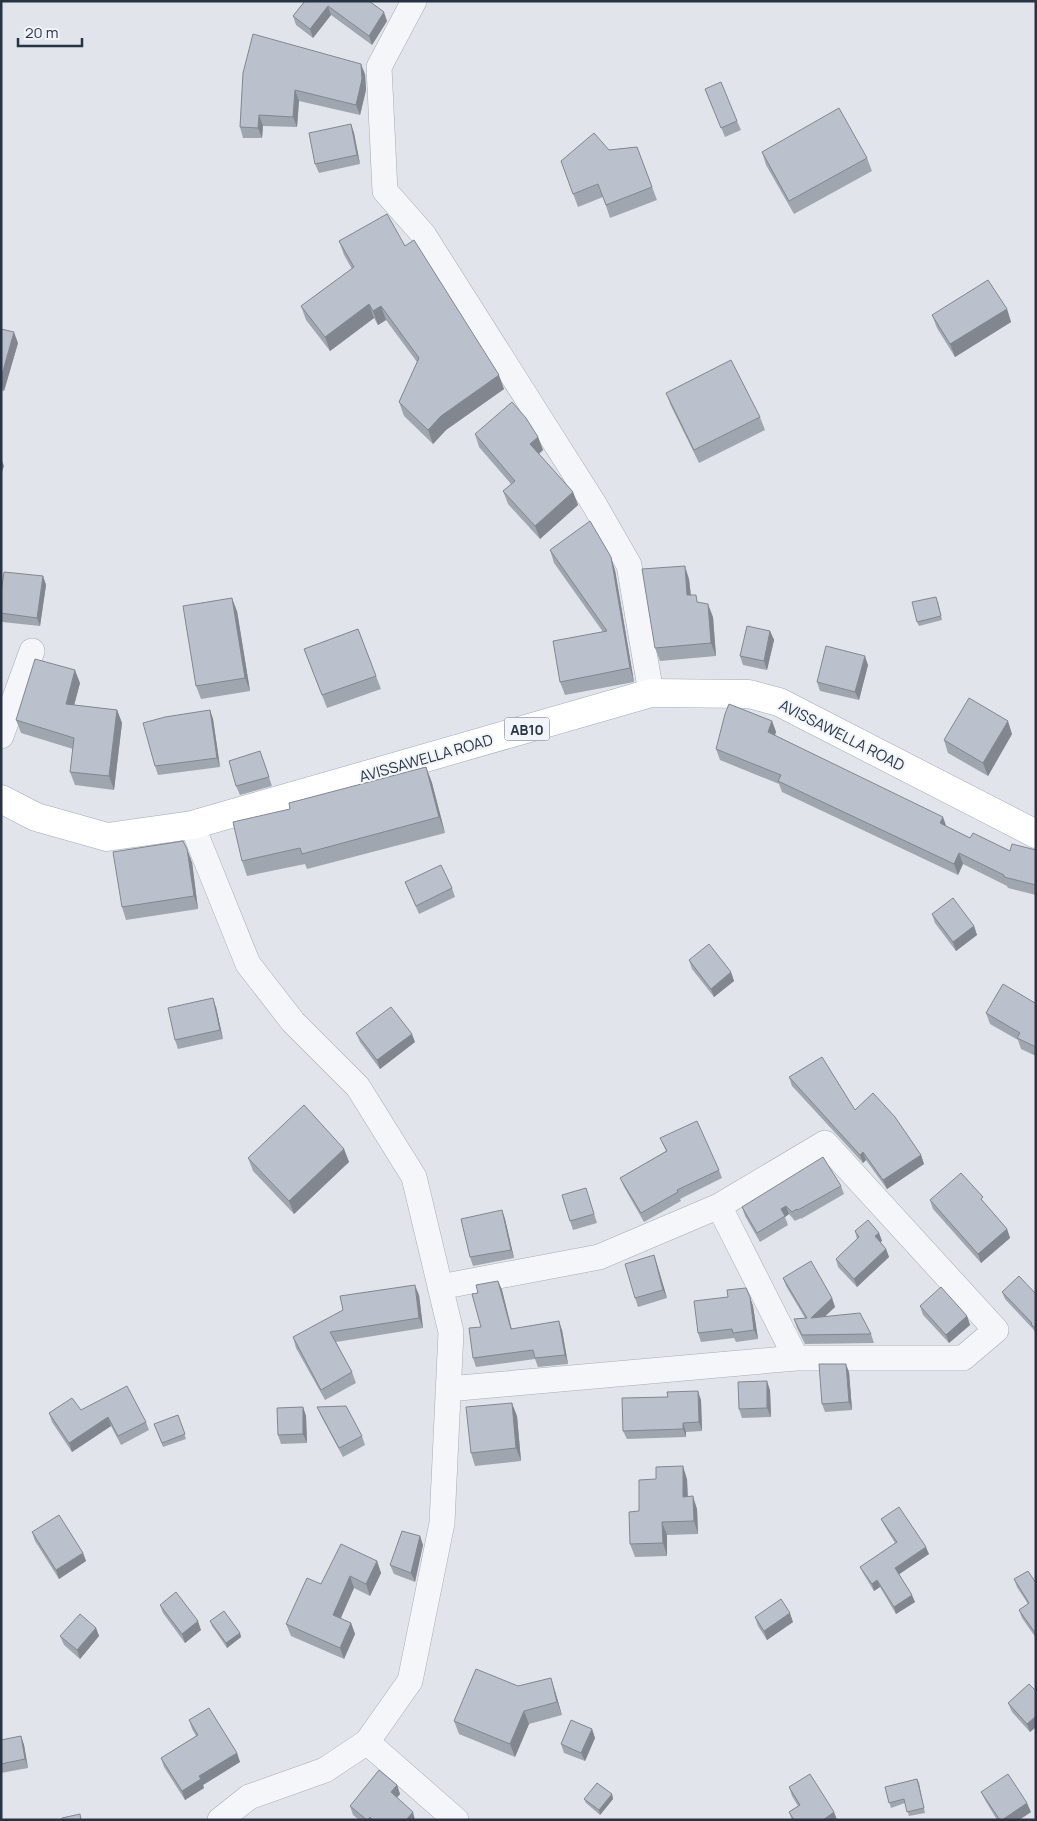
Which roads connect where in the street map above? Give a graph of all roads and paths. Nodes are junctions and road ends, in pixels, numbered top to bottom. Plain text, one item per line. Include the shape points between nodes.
1 (414, 1) edge
2 (32, 651) dead end
3 (651, 693) junction
4 (1, 736) edge
5 (1, 799) edge
6 (192, 825) junction
7 (1036, 834) edge
8 (719, 1206) junction
9 (440, 1287) junction
10 (796, 1358) junction
11 (448, 1389) junction
12 (367, 1742) junction
13 (220, 1820) edge
14 (456, 1820) edge

1 - 3 street via 379,67 385,191 423,234 629,564
2 - 4 street
3 - 6 main road, AVISSAWELLA ROAD / AB10
3 - 7 main road, AVISSAWELLA ROAD / AB10 via 749,694 779,702
5 - 6 main road, AVISSAWELLA ROAD / AB10 via 36,817 107,837
6 - 9 street via 248,964 293,1022 358,1087 414,1177
8 - 9 street via 599,1257
8 - 10 street
8 - 10 street via 825,1143 996,1330 963,1358
9 - 11 street via 451,1332
10 - 11 street
11 - 12 street via 442,1523 410,1681
12 - 13 street via 325,1770 249,1797
12 - 14 street

